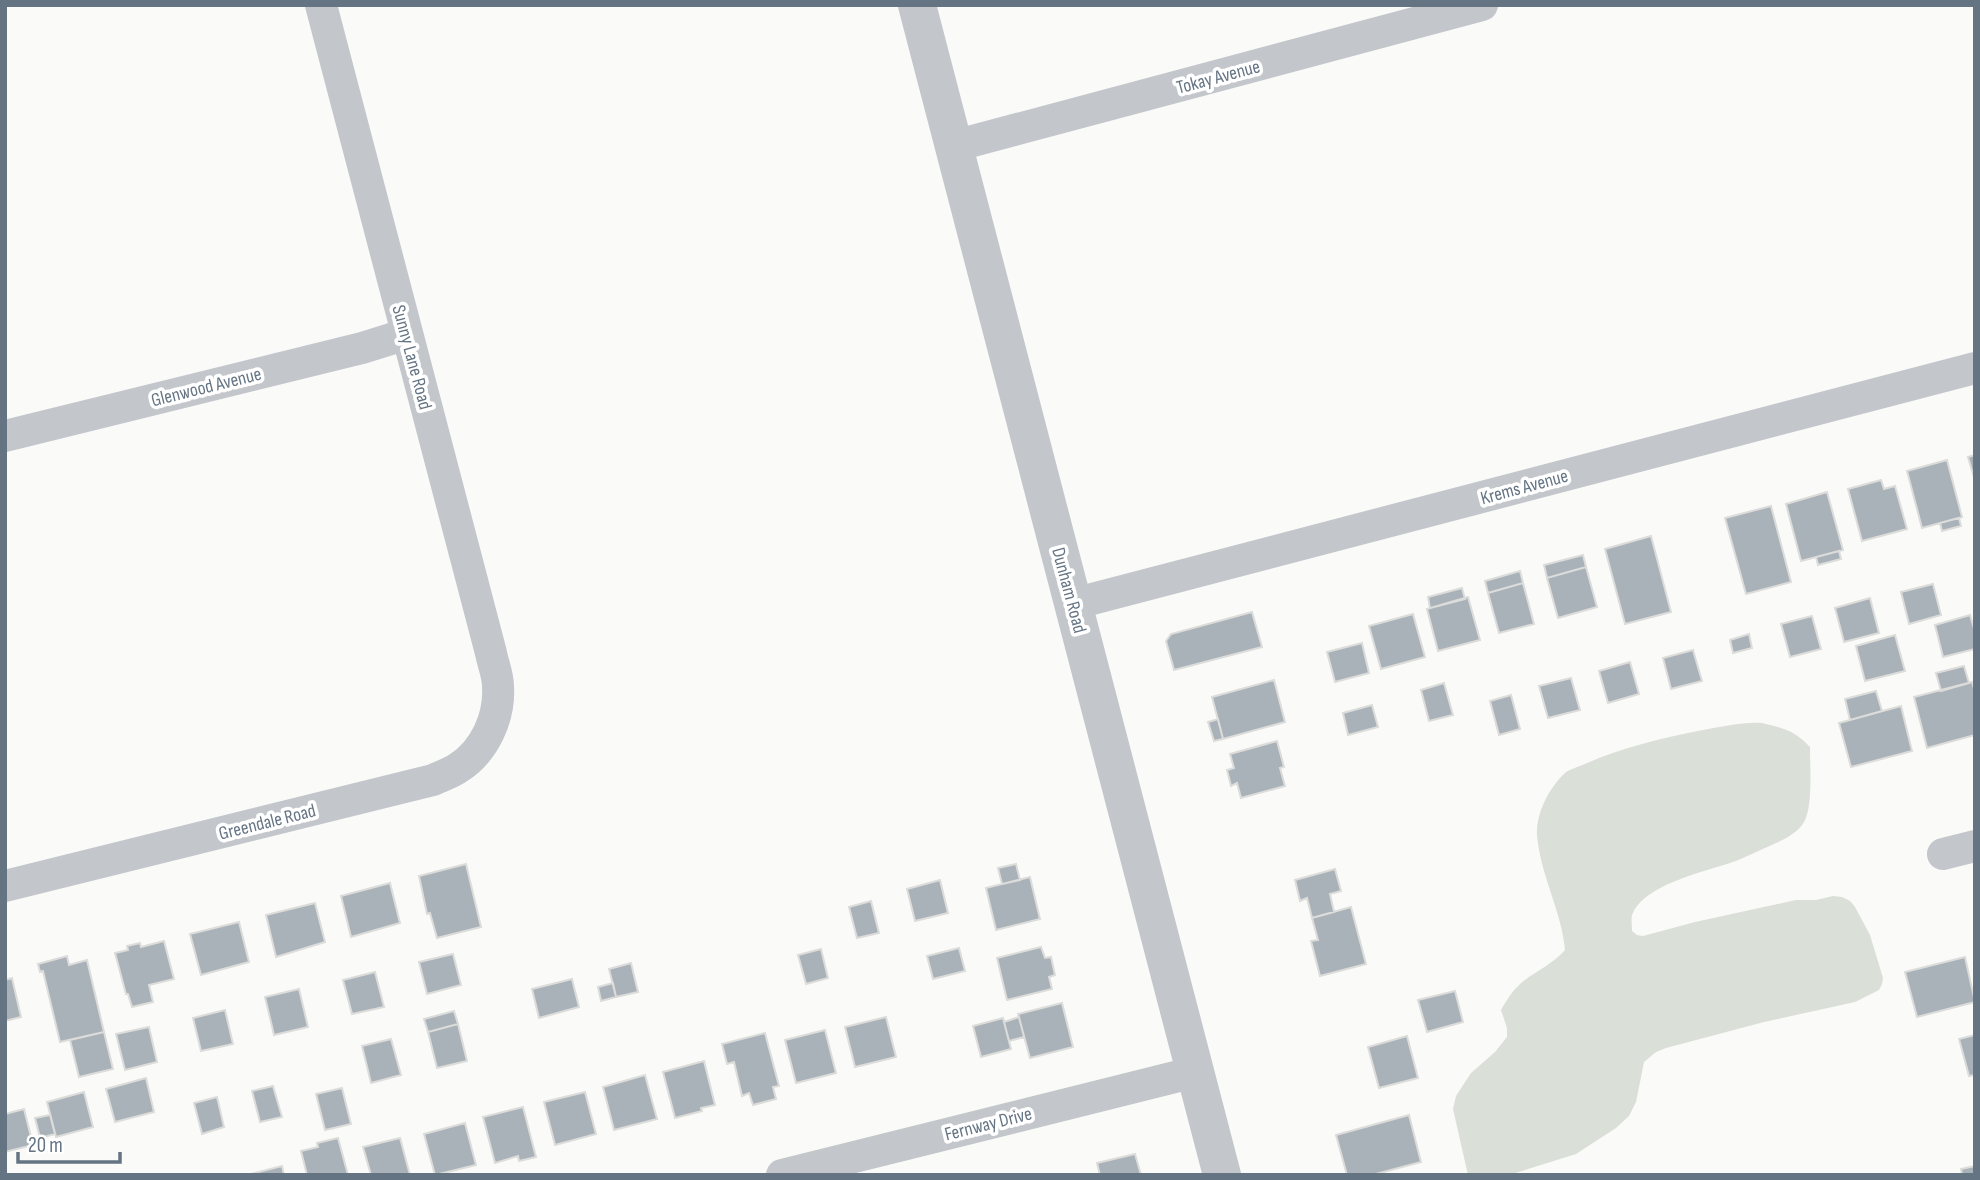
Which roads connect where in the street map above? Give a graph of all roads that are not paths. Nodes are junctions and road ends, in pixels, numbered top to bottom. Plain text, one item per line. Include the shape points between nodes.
1 (321, 5) edge
2 (917, 5) edge
3 (1482, 5) edge
4 (954, 146) junction
5 (407, 334) junction
6 (1975, 368) edge
7 (5, 436) edge
8 (1073, 604) junction
9 (497, 711) joint
10 (1975, 846) edge
11 (1942, 854) dead end
12 (5, 886) edge
13 (1195, 1072) junction
14 (782, 1175) edge
15 (1222, 1175) edge

1 - 5 street, Sunny Lane Road
2 - 4 street, Dunham Road
3 - 4 street, Tokay Avenue
4 - 8 street, Dunham Road
5 - 7 street, Glenwood Avenue
5 - 9 street, Sunny Lane Road via 496,674
6 - 8 street, Krems Avenue
8 - 13 street, Dunham Road
9 - 12 street, Greendale Road via 478,750 459,767 433,780
10 - 11 street
13 - 14 street, Fernway Drive
13 - 15 street, Dunham Road

